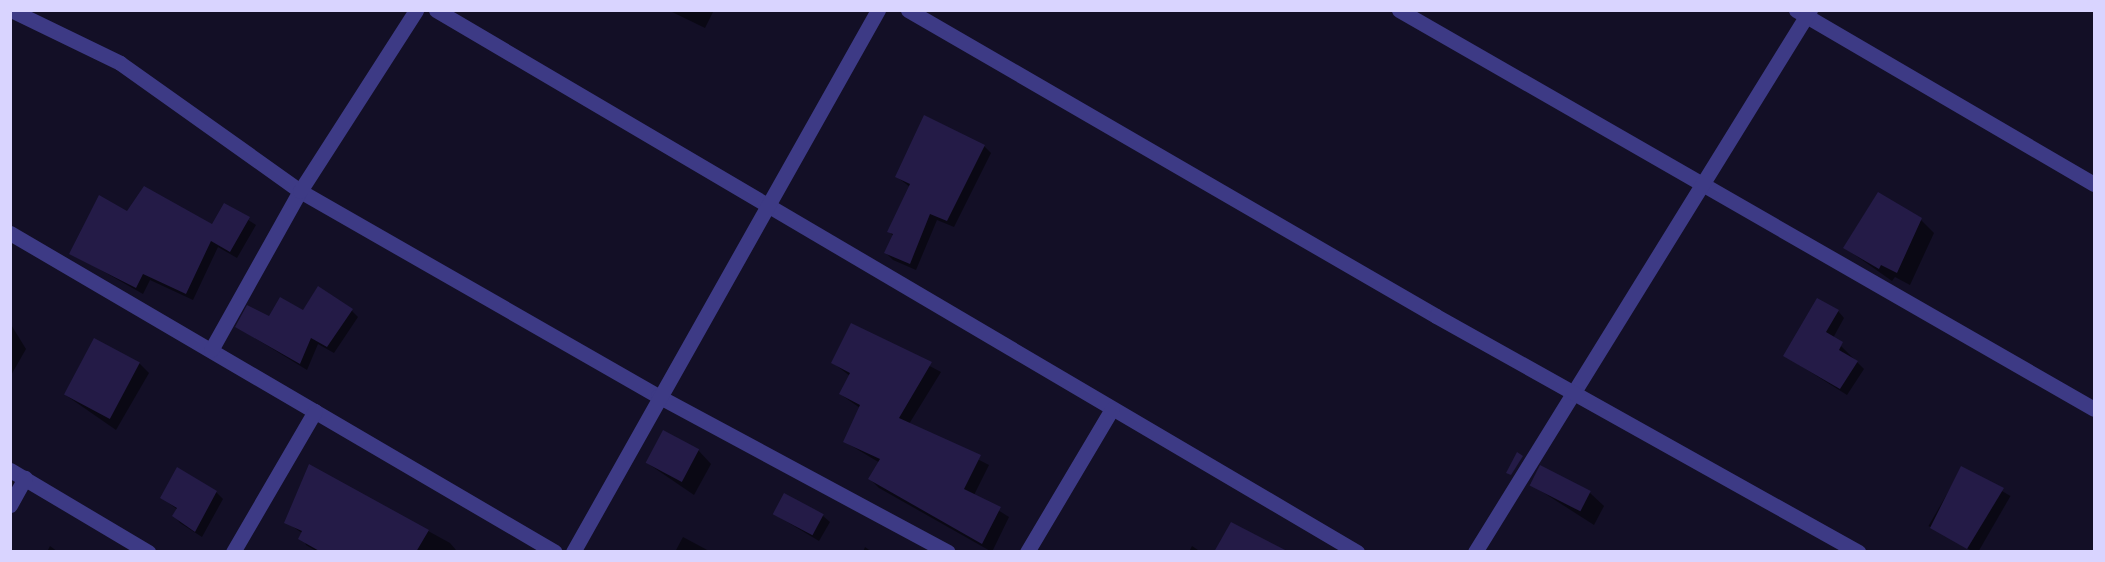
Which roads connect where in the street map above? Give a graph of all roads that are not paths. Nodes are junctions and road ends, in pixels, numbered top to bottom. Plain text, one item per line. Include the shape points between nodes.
1 (11, 10) edge
2 (416, 10) edge
3 (436, 10) edge
4 (878, 10) edge
5 (908, 10) edge
6 (1399, 10) edge
7 (1804, 13) edge
8 (2094, 184) edge
9 (1705, 187) junction
10 (300, 191) junction
11 (768, 205) junction
12 (10, 233) edge
13 (211, 350) junction
14 (1573, 389) junction
15 (658, 396) junction
16 (1112, 409) junction
17 (2094, 409) edge
18 (315, 411) junction
19 (10, 470) edge
20 (25, 478) junction
21 (10, 505) edge
22 (148, 552) edge
23 (233, 552) edge
24 (555, 552) edge
25 (573, 552) edge
26 (948, 552) edge
27 (1027, 552) edge
28 (1357, 552) edge
29 (1475, 552) edge
30 (1859, 552) edge

1 - 10 street via 120,63
2 - 10 street
3 - 11 street
4 - 11 street
5 - 14 street via 1436,316
6 - 9 street
7 - 8 street
7 - 9 street
9 - 14 street
9 - 17 street
10 - 13 street
10 - 15 street
11 - 15 street
11 - 16 street
12 - 13 street
13 - 18 street
14 - 29 street
14 - 30 street
15 - 25 street
15 - 26 street
16 - 27 street
16 - 28 street
18 - 23 street
18 - 24 street
19 - 20 street
20 - 21 street
20 - 22 street

